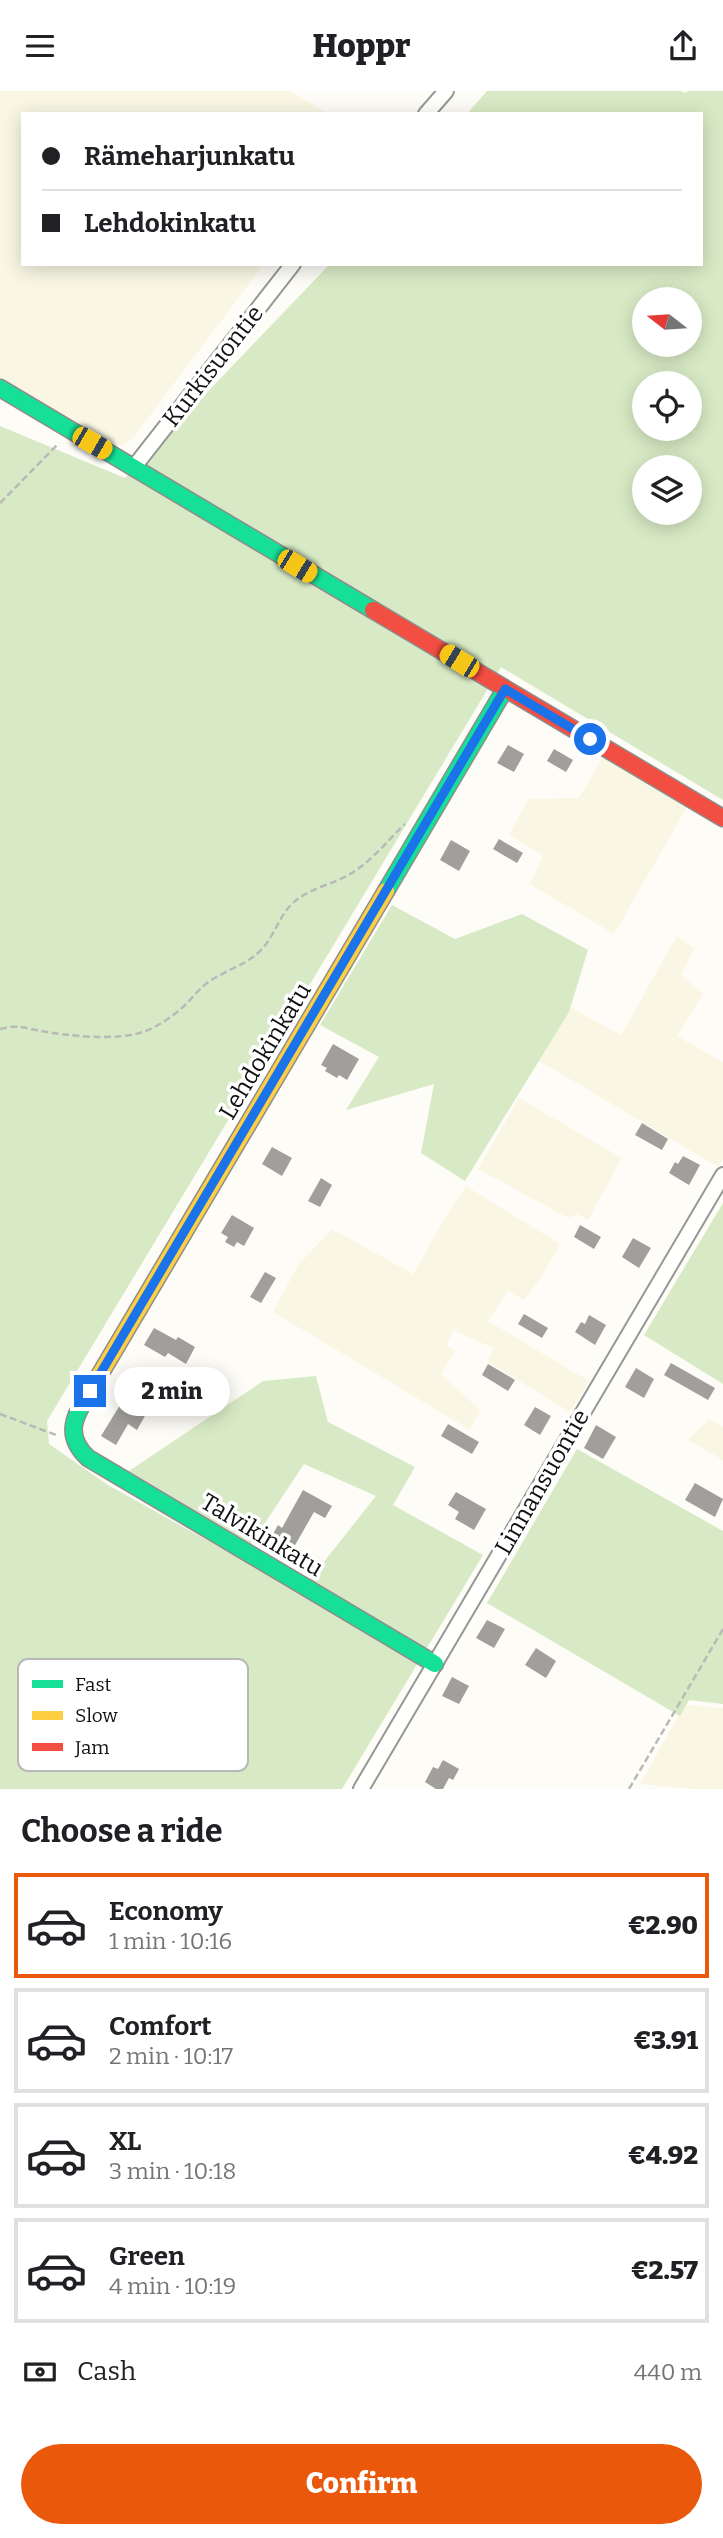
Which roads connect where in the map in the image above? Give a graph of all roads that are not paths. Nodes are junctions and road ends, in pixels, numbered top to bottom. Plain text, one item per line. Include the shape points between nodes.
1 (446, 91) edge
2 (428, 112) edge
3 (291, 266) edge
4 (0, 388) edge
5 (134, 467) junction
6 (505, 689) junction
7 (723, 818) edge
8 (723, 1175) edge
9 (72, 1438) joint
10 (435, 1664) junction
11 (361, 1789) edge

1 - 2 street
3 - 5 street, Kurkisuontie
4 - 5 street
5 - 6 street
6 - 7 street
6 - 9 street, Lehdokinkatu via 76,1415
8 - 10 street, Linnansuontie
9 - 10 street, Talvikinkatu via 88,1458
10 - 11 street, Linnansuontie

